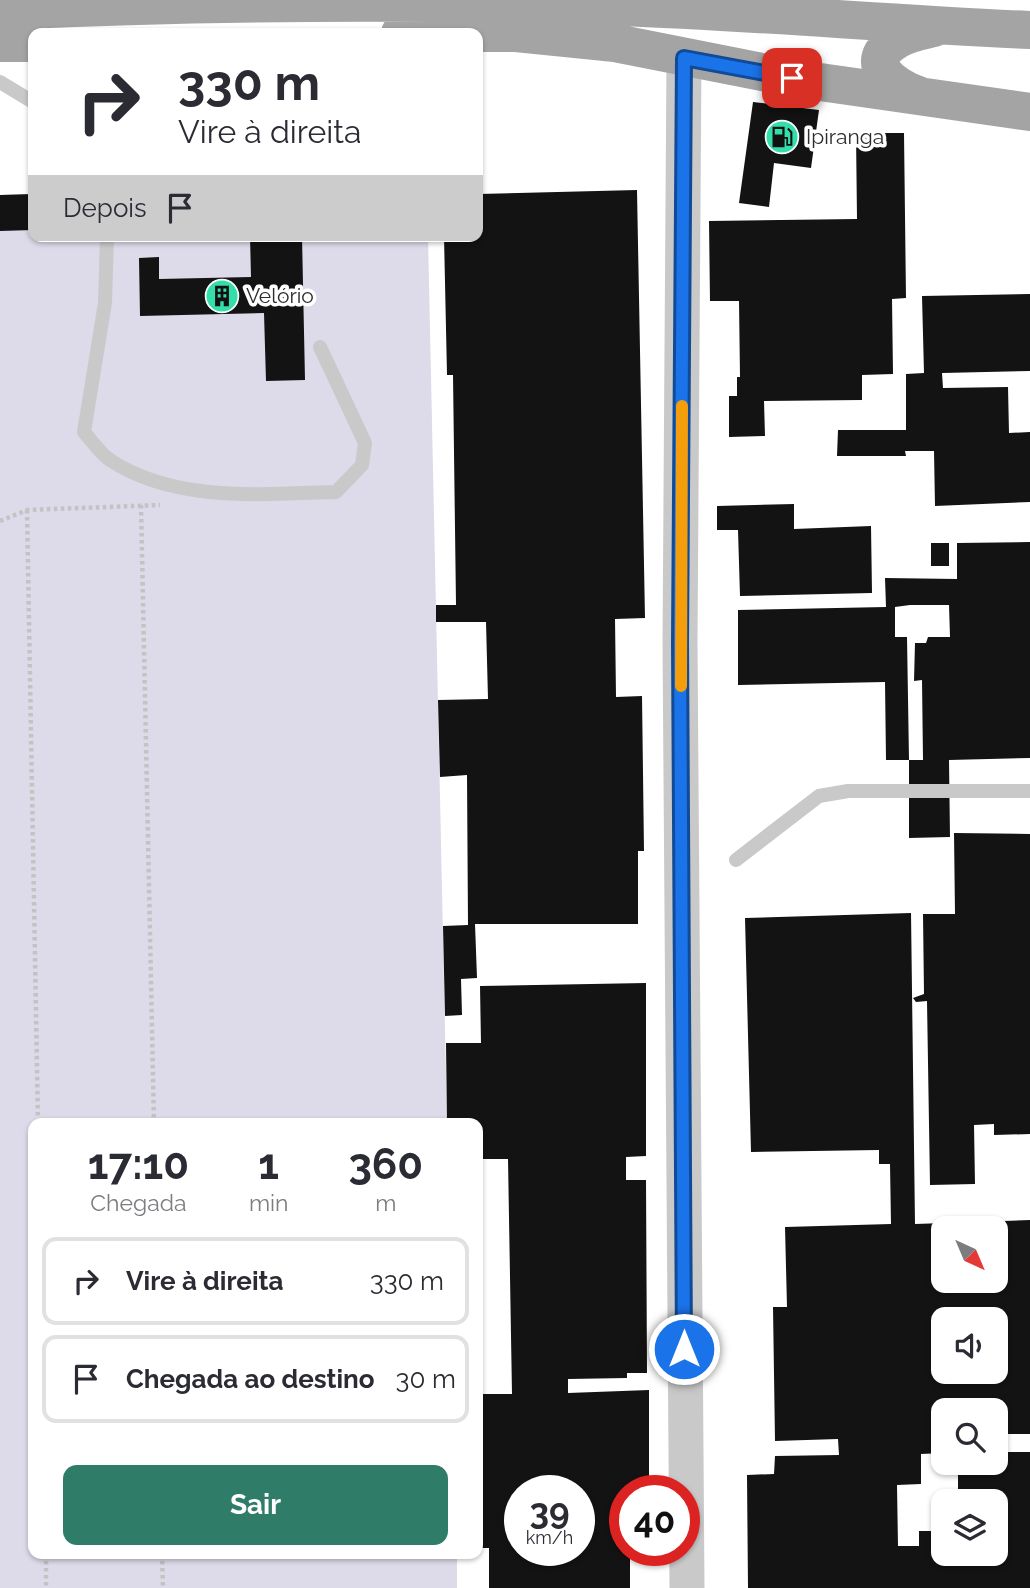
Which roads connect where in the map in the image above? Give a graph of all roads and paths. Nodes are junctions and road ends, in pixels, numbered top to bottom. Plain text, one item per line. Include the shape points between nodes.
1 (0, 11) edge
2 (946, 24) junction
3 (1030, 30) edge
4 (483, 33) edge
5 (0, 43) edge
6 (28, 43) edge
7 (684, 58) junction
8 (0, 82) edge
9 (28, 99) edge
10 (933, 100) junction
11 (1026, 110) edge
12 (107, 242) edge
13 (320, 347) dead end
14 (141, 505) junction
15 (168, 506) dead end
16 (27, 510) junction
17 (0, 521) edge
18 (1030, 791) edge
19 (736, 860) dead end
20 (38, 1118) edge
21 (154, 1118) edge
22 (46, 1559) edge
23 (162, 1559) edge
24 (46, 1588) edge
25 (163, 1588) edge
26 (687, 1588) edge

1 - 2 main road via 468,3
2 - 3 main road
2 - 10 main road via 895,41 881,57 882,72 893,84
4 - 7 main road via 615,43
5 - 6 main road
7 - 10 main road
7 - 26 street via 680,642
8 - 9 lane
10 - 11 main road
12 - 13 lane via 105,303 84,432 108,459 152,481 216,493 336,492 362,465 365,443
14 - 15 path
14 - 16 path
14 - 21 path
16 - 17 path
16 - 20 path
18 - 19 lane via 848,790 819,796
22 - 24 path
23 - 25 path

